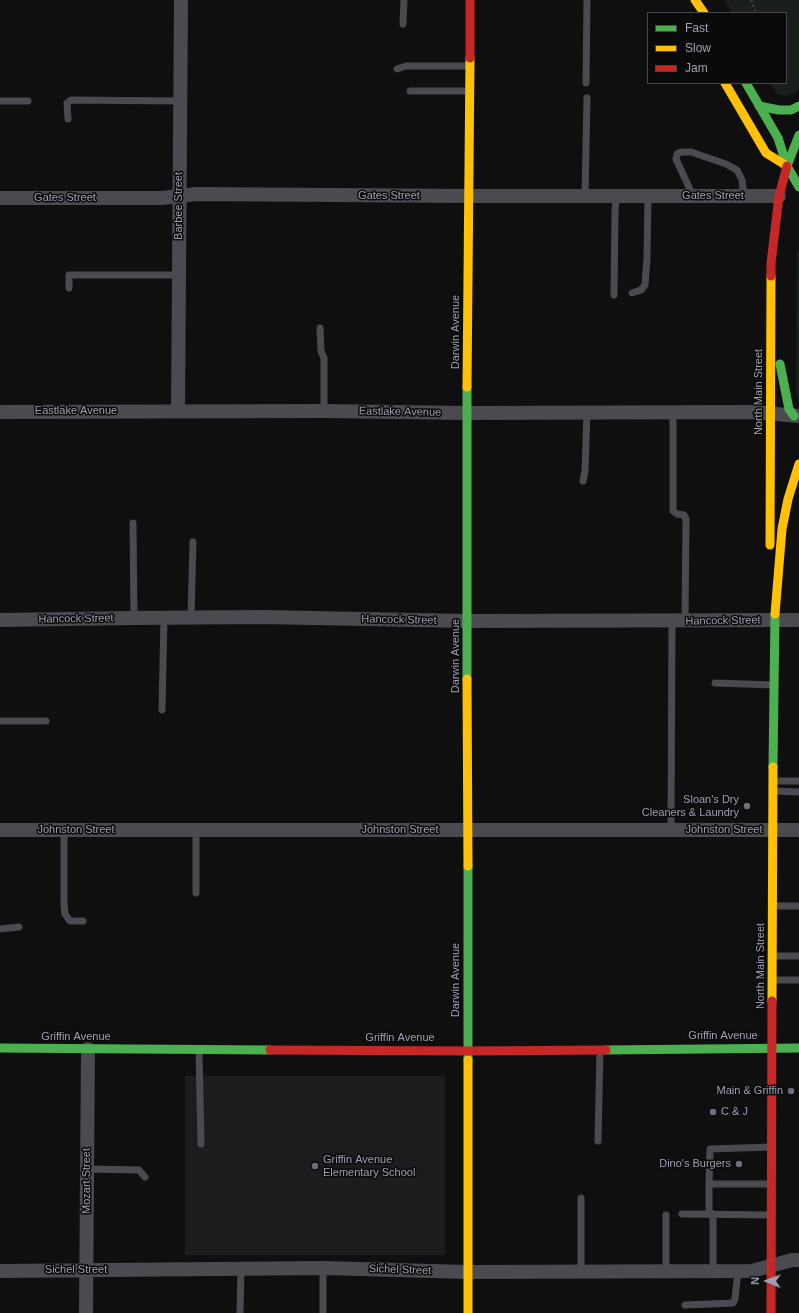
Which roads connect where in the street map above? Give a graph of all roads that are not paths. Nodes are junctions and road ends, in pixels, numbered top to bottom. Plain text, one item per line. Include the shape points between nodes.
1 (181, 0) edge
2 (404, 0) edge
3 (470, 0) edge
4 (587, 0) edge
5 (695, 0) edge
6 (703, 12) edge
7 (403, 24) dead end
8 (470, 66) junction
9 (397, 69) dead end
10 (586, 83) dead end
11 (726, 84) edge
12 (747, 84) edge
13 (470, 90) junction
14 (410, 91) dead end
15 (587, 98) dead end
16 (0, 101) edge
17 (28, 101) dead end
18 (180, 101) junction
19 (759, 106) junction
20 (799, 106) edge
21 (68, 119) dead end
22 (799, 136) edge
23 (788, 166) junction
24 (799, 187) edge
25 (179, 196) junction
26 (469, 196) junction
27 (585, 196) junction
28 (616, 196) junction
29 (648, 196) junction
30 (693, 196) junction
31 (744, 196) junction
32 (779, 196) junction
33 (0, 198) edge
34 (179, 275) junction
35 (69, 288) dead end
36 (632, 293) dead end
37 (614, 295) dead end
38 (771, 317) junction
39 (320, 328) dead end
40 (178, 411) junction
41 (324, 411) junction
42 (0, 412) edge
43 (587, 412) junction
44 (673, 412) junction
45 (467, 413) junction
46 (771, 414) junction
47 (797, 416) edge
48 (799, 464) edge
49 (583, 481) dead end
50 (132, 523) dead end
51 (193, 542) dead end
52 (164, 617) junction
53 (191, 617) junction
54 (134, 618) junction
55 (0, 620) edge
56 (774, 620) junction
57 (799, 620) edge
58 (468, 621) junction
59 (678, 621) junction
60 (715, 683) dead end
61 (774, 685) junction
62 (162, 710) dead end
63 (46, 720) dead end
64 (0, 721) edge
65 (774, 781) junction
66 (799, 782) edge
67 (774, 791) junction
68 (799, 792) edge
69 (0, 830) edge
70 (64, 830) junction
71 (196, 830) junction
72 (468, 830) junction
73 (671, 830) junction
74 (799, 830) edge
75 (773, 831) junction
76 (196, 893) dead end
77 (773, 906) junction
78 (799, 906) edge
79 (83, 921) dead end
80 (19, 928) dead end
81 (0, 929) edge
82 (773, 956) junction
83 (799, 956) edge
84 (773, 980) junction
85 (799, 980) edge
86 (0, 1048) edge
87 (772, 1048) junction
88 (799, 1048) edge
89 (88, 1049) junction
90 (199, 1050) junction
91 (600, 1050) junction
92 (467, 1051) junction
93 (598, 1141) dead end
94 (201, 1144) dead end
95 (772, 1147) junction
96 (87, 1169) junction
97 (145, 1178) dead end
98 (709, 1184) junction
99 (772, 1184) junction
100 (582, 1198) dead end
101 (682, 1214) dead end
102 (711, 1214) junction
103 (666, 1215) dead end
104 (772, 1215) junction
105 (799, 1260) edge
106 (771, 1266) junction
107 (323, 1268) junction
108 (241, 1269) junction
109 (86, 1270) junction
110 (713, 1270) junction
111 (0, 1271) edge
112 (581, 1271) junction
113 (666, 1271) junction
114 (738, 1271) junction
115 (468, 1272) junction
116 (685, 1305) dead end
117 (86, 1313) edge
118 (240, 1313) edge
119 (322, 1313) edge
120 (468, 1313) edge
121 (771, 1313) edge

1 - 18 street, Barbee Street
2 - 7 lane
3 - 8 main road, Darwin Avenue
4 - 10 lane
5 - 6 main road
8 - 9 lane via 406,66
8 - 13 main road, Darwin Avenue
11 - 23 main road via 766,153
12 - 19 main road
13 - 14 lane
13 - 26 main road, Darwin Avenue
15 - 27 lane
16 - 17 lane
18 - 21 lane via 71,100 67,103
18 - 25 street, Barbee Street
19 - 20 main road via 791,110
19 - 23 main road via 778,138
22 - 23 main road, North Main Street
23 - 24 main road
23 - 32 main road, North Main Street
25 - 26 street, Gates Street
25 - 33 street, Gates Street
25 - 34 street, Barbee Street
26 - 27 street, Gates Street
26 - 45 main road, Darwin Avenue
27 - 28 street, Gates Street
28 - 29 street, Gates Street
28 - 37 lane
29 - 30 street, Gates Street
29 - 36 lane via 645,285 641,290
30 - 31 street, Gates Street
30 - 31 lane via 676,159 677,154 681,152 691,152 737,170 742,180
31 - 32 street, Gates Street
32 - 38 main road, North Main Street via 771,264
34 - 35 lane via 69,275
34 - 40 street, Barbee Street
38 - 46 main road, North Main Street
38 - 47 main road via 789,409
39 - 41 lane via 321,351 324,358
40 - 41 street, Eastlake Avenue
40 - 42 street, Eastlake Avenue
41 - 45 street, Eastlake Avenue
43 - 44 street, Eastlake Avenue
43 - 45 street, Eastlake Avenue
43 - 49 lane
44 - 46 street, Eastlake Avenue
44 - 59 lane via 673,511 684,515 686,519
45 - 58 main road, Darwin Avenue
46 - 47 street, Eastlake Avenue
46 - 56 main road, North Main Street via 770,561
48 - 56 main road, North Main Street via 782,529
50 - 54 lane
51 - 53 lane
52 - 53 street, Hancock Street
52 - 54 street, Hancock Street
52 - 62 lane
53 - 58 street, Hancock Street
54 - 55 street, Hancock Street
56 - 57 street, Hancock Street
56 - 59 street, Hancock Street
56 - 61 main road, North Main Street
58 - 59 street, Hancock Street
58 - 72 main road, Darwin Avenue
59 - 73 lane
60 - 61 lane
61 - 65 main road, North Main Street
63 - 64 lane
65 - 66 lane
65 - 67 main road, North Main Street
67 - 68 lane
67 - 75 main road, North Main Street
69 - 70 street, Johnston Street
70 - 71 street, Johnston Street
70 - 79 lane via 65,914 70,921
71 - 72 street, Johnston Street
71 - 76 lane
72 - 73 street, Johnston Street
72 - 92 main road, Darwin Avenue
73 - 75 street, Johnston Street
74 - 75 street, Johnston Street
75 - 77 main road, North Main Street
77 - 78 lane
77 - 82 main road, North Main Street
80 - 81 lane
82 - 83 lane
82 - 84 main road, North Main Street
84 - 85 lane
84 - 87 main road, North Main Street
86 - 89 main road, Griffin Avenue
87 - 88 main road, Griffin Avenue
87 - 91 main road, Griffin Avenue
87 - 95 main road, North Main Street
89 - 90 main road, Griffin Avenue
89 - 96 street, Mozart Street
90 - 92 main road, Griffin Avenue
90 - 94 lane
91 - 92 main road, Griffin Avenue
91 - 93 lane
92 - 115 main road, Darwin Avenue
95 - 98 lane via 710,1149
95 - 99 main road, North Main Street
96 - 97 lane via 139,1170
96 - 109 street, Mozart Street
98 - 99 lane
98 - 102 lane
99 - 104 main road, North Main Street
100 - 112 lane
101 - 102 lane
102 - 104 lane
102 - 110 lane
103 - 113 lane
104 - 106 main road, North Main Street
105 - 106 street, Sichel Street
106 - 114 street, Sichel Street via 752,1271
106 - 121 main road, North Main Street
107 - 108 street, Sichel Street
107 - 115 street, Sichel Street
107 - 119 lane
108 - 109 street, Sichel Street
108 - 118 lane
109 - 111 street, Sichel Street
109 - 117 street, Mozart Street
110 - 113 street, Sichel Street
110 - 114 street, Sichel Street
112 - 113 street, Sichel Street
112 - 115 street, Sichel Street
114 - 116 lane via 734,1302
115 - 120 main road, Darwin Avenue

